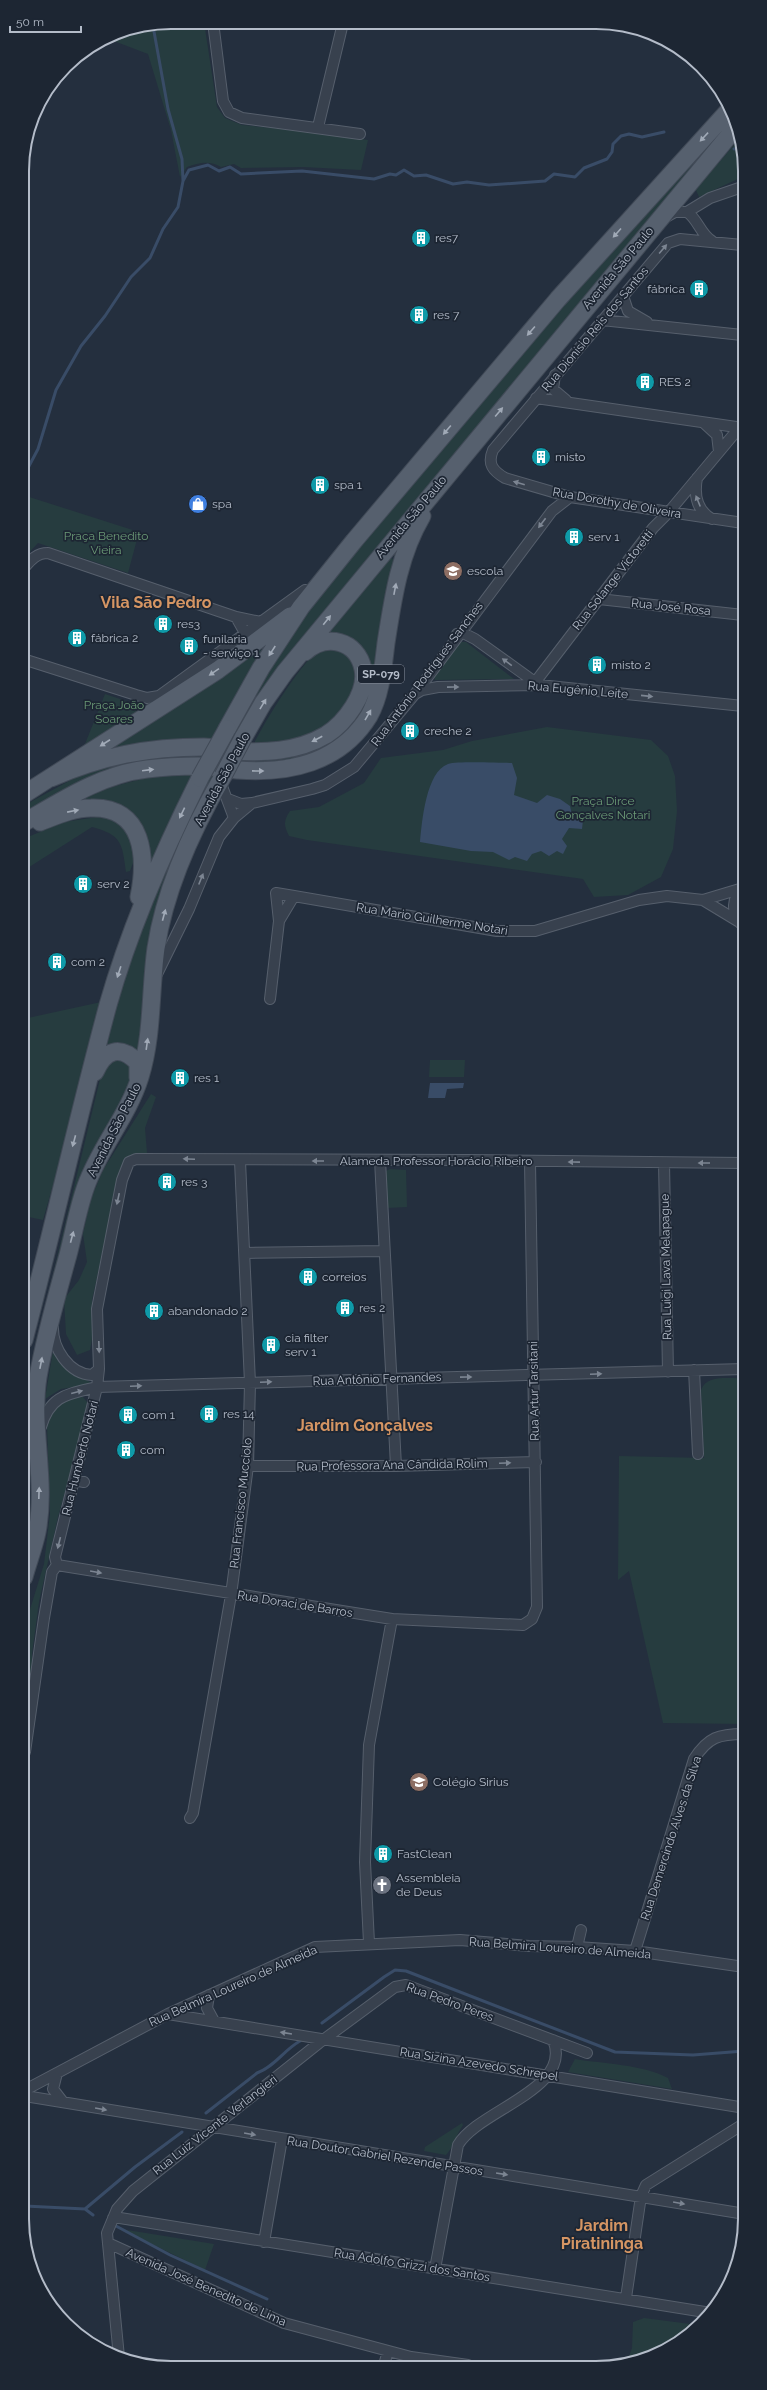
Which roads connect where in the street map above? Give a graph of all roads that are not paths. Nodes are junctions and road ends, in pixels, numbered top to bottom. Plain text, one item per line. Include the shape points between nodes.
1 (214, 29) edge
2 (342, 29) edge
3 (726, 114) edge
4 (318, 127) junction
5 (732, 132) edge
6 (360, 134) dead end
7 (687, 184) junction
8 (738, 188) edge
9 (691, 209) junction
10 (649, 230) junction
11 (712, 241) junction
12 (738, 244) edge
13 (623, 296) junction
14 (602, 320) junction
15 (652, 325) junction
16 (738, 335) edge
17 (555, 375) junction
18 (536, 398) junction
19 (572, 403) junction
20 (702, 422) junction
21 (738, 428) edge
22 (738, 431) edge
23 (493, 450) joint
24 (719, 452) junction
25 (447, 475) junction
26 (697, 478) junction
27 (570, 497) junction
28 (668, 513) junction
29 (712, 519) junction
30 (738, 522) edge
31 (29, 562) edge
32 (305, 599) junction
33 (599, 599) junction
34 (738, 614) edge
35 (236, 617) junction
36 (261, 622) junction
37 (245, 633) junction
38 (457, 634) junction
39 (29, 661) edge
40 (285, 672) junction
41 (537, 684) junction
42 (415, 694) junction
43 (738, 705) edge
44 (221, 775) junction
45 (51, 778) junction
46 (29, 791) edge
47 (228, 800) junction
48 (252, 803) junction
49 (234, 818) junction
50 (29, 819) edge
51 (29, 826) edge
52 (738, 890) edge
53 (738, 895) edge
54 (294, 896) junction
55 (703, 900) junction
56 (738, 918) edge
57 (279, 921) junction
58 (738, 922) edge
59 (132, 935) junction
60 (152, 991) junction
61 (270, 999) dead end
62 (134, 1095) junction
63 (84, 1103) junction
64 (380, 1160) junction
65 (240, 1161) junction
66 (129, 1162) joint
67 (530, 1162) junction
68 (664, 1163) junction
69 (738, 1163) edge
70 (384, 1251) junction
71 (245, 1254) junction
72 (54, 1305) junction
73 (29, 1320) edge
74 (99, 1369) junction
75 (738, 1369) edge
76 (694, 1370) junction
77 (668, 1372) junction
78 (534, 1376) junction
79 (392, 1378) junction
80 (250, 1383) junction
81 (97, 1387) junction
82 (38, 1438) junction
83 (698, 1454) dead end
84 (536, 1462) junction
85 (248, 1466) junction
86 (396, 1466) junction
87 (37, 1532) junction
88 (29, 1541) edge
89 (29, 1560) edge
90 (57, 1565) junction
91 (230, 1595) junction
92 (392, 1619) junction
93 (532, 1619) joint
94 (29, 1724) edge
95 (738, 1735) edge
96 (190, 1818) dead end
97 (581, 1930) dead end
98 (369, 1944) junction
99 (577, 1947) junction
100 (634, 1951) junction
101 (738, 1966) edge
102 (209, 1995) junction
103 (168, 2014) junction
104 (214, 2021) junction
105 (324, 2039) junction
106 (553, 2040) junction
107 (587, 2053) dead end
108 (57, 2073) junction
109 (549, 2075) junction
110 (29, 2088) edge
111 (29, 2097) edge
112 (63, 2102) junction
113 (731, 2106) junction
114 (738, 2107) edge
115 (738, 2111) edge
116 (738, 2124) edge
117 (211, 2127) junction
118 (736, 2128) joint
119 (282, 2140) junction
120 (453, 2166) junction
121 (641, 2196) junction
122 (738, 2213) edge
123 (113, 2218) junction
124 (264, 2242) junction
125 (108, 2243) junction
126 (436, 2269) junction
127 (626, 2298) junction
128 (704, 2312) edge
129 (118, 2351) edge
130 (388, 2351) junction
131 (385, 2361) edge
132 (445, 2361) edge

1 - 4 street via 223,101 229,112 242,118
2 - 4 street
3 -> 32 main road, Avenida São Paulo via 558,299
4 - 6 street
5 - 7 main road, Avenida São Paulo
7 - 9 street via 686,193
7 - 10 main road, Avenida São Paulo
8 - 9 street via 710,198
9 - 10 street via 669,215
9 - 11 street via 701,232
25 -> 10 main road, Avenida São Paulo
11 - 12 street, Rua Dionísio Reis dos Santos
13 -> 11 street, Rua Dionísio Reis dos Santos via 668,243 680,239
13 - 14 street, Rua Dionísio Reis dos Santos
13 - 15 street via 628,311
14 - 15 street
14 - 17 street, Rua Dionísio Reis dos Santos
15 - 16 street
17 - 18 street, Rua Dionísio Reis dos Santos
17 - 19 street via 553,388 562,399
18 - 19 street
18 - 23 street, Rua Dionísio Reis dos Santos
19 - 20 street
20 - 21 street
20 - 24 street via 717,435
22 - 24 street, Rua Solange Victoretti
27 -> 23 street, Rua Dorothy de Oliveira via 505,478 490,465
24 - 26 street, Rua Solange Victoretti
40 -> 25 main road, Avenida São Paulo
44 -> 25 main road, SP-079 via 297,768 315,762 331,754 360,728 369,714 379,687 395,587 407,546 417,524
26 - 28 street, Rua Solange Victoretti
29 -> 26 street via 697,503
27 - 28 street, Rua Dorothy de Oliveira
27 -> 38 street, Rua Antônio Rodrigues Sanches via 552,510
28 - 29 street, Rua Dorothy de Oliveira
28 - 33 street, Rua Solange Victoretti via 652,528
29 - 30 street, Rua Dorothy de Oliveira
31 - 35 street via 41,553 48,552
32 - 36 street
32 -> 45 main road, SP-079 via 218,670
32 -> 59 main road, Avenida São Paulo, bridge via 261,668 200,778 180,817
33 - 34 street, Rua José Rosa
33 - 41 street, Rua Solange Victoretti via 556,653
35 - 36 street
35 - 37 street
36 - 37 street
37 - 39 street via 159,696 147,698
41 -> 38 street via 475,639 463,633
38 - 42 street, Rua Antônio Rodrigues Sanches
44 -> 40 main road, Avenida São Paulo, bridge via 263,703
40 -> 45 main road, SP-079 via 318,642 337,641 346,644 359,657 363,682 351,710 340,723 313,742 301,747 281,750 230,750 211,747 139,750 106,757
42 -> 41 street, Rua Eugênio Leite via 438,687
41 -> 43 street, Rua Eugênio Leite
42 - 48 street, Rua Antônio Rodrigues Sanches via 362,759 344,774 312,789
44 - 47 street
50 -> 44 main road, SP-079 via 71,794 138,771 199,766
60 -> 44 main road, Avenida São Paulo via 156,947 172,886
45 - 46 main road, SP-079
47 - 48 street, Rua Antônio Rodrigues Sanches via 241,804
47 - 49 street
48 - 49 street, Rua Antônio Rodrigues Sanches
60 -> 49 street, Rua Antônio Rodrigues Sanches via 214,848
51 -> 59 main road via 61,814 91,808 111,811 128,821 138,835 144,867
52 - 55 street, Rua Mario Guilherme Notari
53 - 56 street, Rua Mario Guilherme Notari via 734,904 734,912
54 - 55 street, Rua Mario Guilherme Notari via 497,931 535,931 639,900 667,896
54 - 57 street
54 - 57 street, Rua Mario Guilherme Notari via 276,893
55 - 58 street, Rua Mario Guilherme Notari
57 - 61 street
59 -> 63 main road, Avenida São Paulo via 108,1006
62 -> 60 main road, Avenida São Paulo via 148,1044
62 - 63 main road via 139,1073 138,1063 130,1056 114,1052 104,1056 99,1062
72 -> 62 main road, Avenida São Paulo via 86,1186 96,1161
63 -> 73 main road, Avenida São Paulo
64 -> 65 street, Alameda Professor Horácio Ribeiro
64 - 67 street, Alameda Professor Horácio Ribeiro
64 - 70 street
65 -> 66 street, Alameda Professor Horácio Ribeiro via 180,1158 136,1159
65 - 71 street, Rua Francisco Mucciolo
66 -> 74 street, Rua Humberto Notari via 122,1180 97,1308
68 -> 67 street, Alameda Professor Horácio Ribeiro
67 - 78 street, Rua Artur Tarsitani
69 -> 68 street, Alameda Professor Horácio Ribeiro
68 - 77 street, Rua Luigi Lava Melapague
70 - 71 street
70 - 79 street
71 - 80 street, Rua Francisco Mucciolo
72 - 74 street via 53,1334 61,1353 71,1366 84,1374 92,1375
82 -> 72 main road, Avenida São Paulo via 38,1379
74 - 81 street, Rua Humberto Notari
75 - 76 street, Rua Antônio Fernandes
76 - 77 street, Rua Antônio Fernandes
76 - 83 street
78 -> 77 street, Rua Antônio Fernandes
79 -> 78 street, Rua Antônio Fernandes
78 - 84 street, Rua Artur Tarsitani
80 -> 79 street, Rua Antônio Fernandes
79 - 86 street
81 -> 80 street, Rua Antônio Fernandes
80 - 85 street, Rua Francisco Mucciolo
82 -> 81 street, Rua Antônio Fernandes via 45,1412 56,1399
81 -> 90 street, Rua Humberto Notari via 79,1481 55,1558
87 -> 82 main road, Avenida São Paulo
86 -> 84 street, Rua Professora Ana Cândida Rolim
84 - 93 street, Rua Artur Tarsitani via 537,1607
85 - 86 street, Rua Professora Ana Cândida Rolim
85 - 91 street, Rua Francisco Mucciolo
87 - 88 main road
87 - 89 main road, Avenida São Paulo
90 -> 91 street, Rua Doraci de Barros
90 - 94 street, Rua Humberto Notari via 52,1572 45,1610
91 - 92 street, Rua Doraci de Barros
91 - 96 street, Rua Francisco Mucciolo via 194,1813
92 - 93 street, Rua Doraci de Barros via 523,1625
92 - 98 street via 369,1745 365,1862
95 - 100 street, Rua Demercindo Alves da Silva via 715,1737 703,1745 694,1758
97 - 99 street
98 - 99 street, Rua Belmira Loureiro de Almeida via 460,1940
98 - 102 street, Rua Belmira Loureiro de Almeida via 315,1947
99 - 100 street, Rua Belmira Loureiro de Almeida
100 - 101 street, Rua Belmira Loureiro de Almeida
102 - 103 street, Rua Belmira Loureiro de Almeida
102 - 104 street via 207,2008
103 - 104 street, Rua Sizina Azevedo Schrepel
103 - 108 street, Rua Belmira Loureiro de Almeida
105 -> 104 street, Rua Sizina Azevedo Schrepel
105 - 106 street, Rua Pedro Peres via 402,1984
105 - 109 street, Rua Sizina Azevedo Schrepel
105 - 117 street, Rua Luiz Vicente Verlangieri
106 - 107 street, Rua Pedro Peres
106 - 109 street via 556,2048 555,2065
108 - 110 street, Rua Belmira Loureiro de Almeida
108 - 112 street via 53,2089
109 - 113 street, Rua Sizina Azevedo Schrepel
109 - 120 street via 534,2088 470,2130 458,2146
111 - 112 street, Rua Doutor Gabriel Rezende Passos
112 -> 117 street, Rua Doutor Gabriel Rezende Passos
113 - 114 street, Rua Sizina Azevedo Schrepel
113 - 115 street
116 - 118 street
117 -> 119 street, Rua Doutor Gabriel Rezende Passos
117 - 123 street, Rua Luiz Vicente Verlangieri via 120,2203
118 - 121 street via 650,2181
119 - 120 street, Rua Doutor Gabriel Rezende Passos
119 - 124 street
120 -> 121 street, Rua Doutor Gabriel Rezende Passos
120 - 126 street
121 -> 122 street, Rua Doutor Gabriel Rezende Passos
121 - 127 street
123 - 124 street, Rua Adolfo Grizzi dos Santos
123 - 125 street, Rua Luiz Vicente Verlangieri via 108,2228
124 - 126 street, Rua Adolfo Grizzi dos Santos
125 - 129 street, Rua Luiz Vicente Verlangieri
125 - 130 street, Avenida José Benedito de Lima via 284,2323
126 - 127 street, Rua Adolfo Grizzi dos Santos
127 - 128 street, Rua Adolfo Grizzi dos Santos
130 - 131 street
130 - 132 street, Avenida José Benedito de Lima

